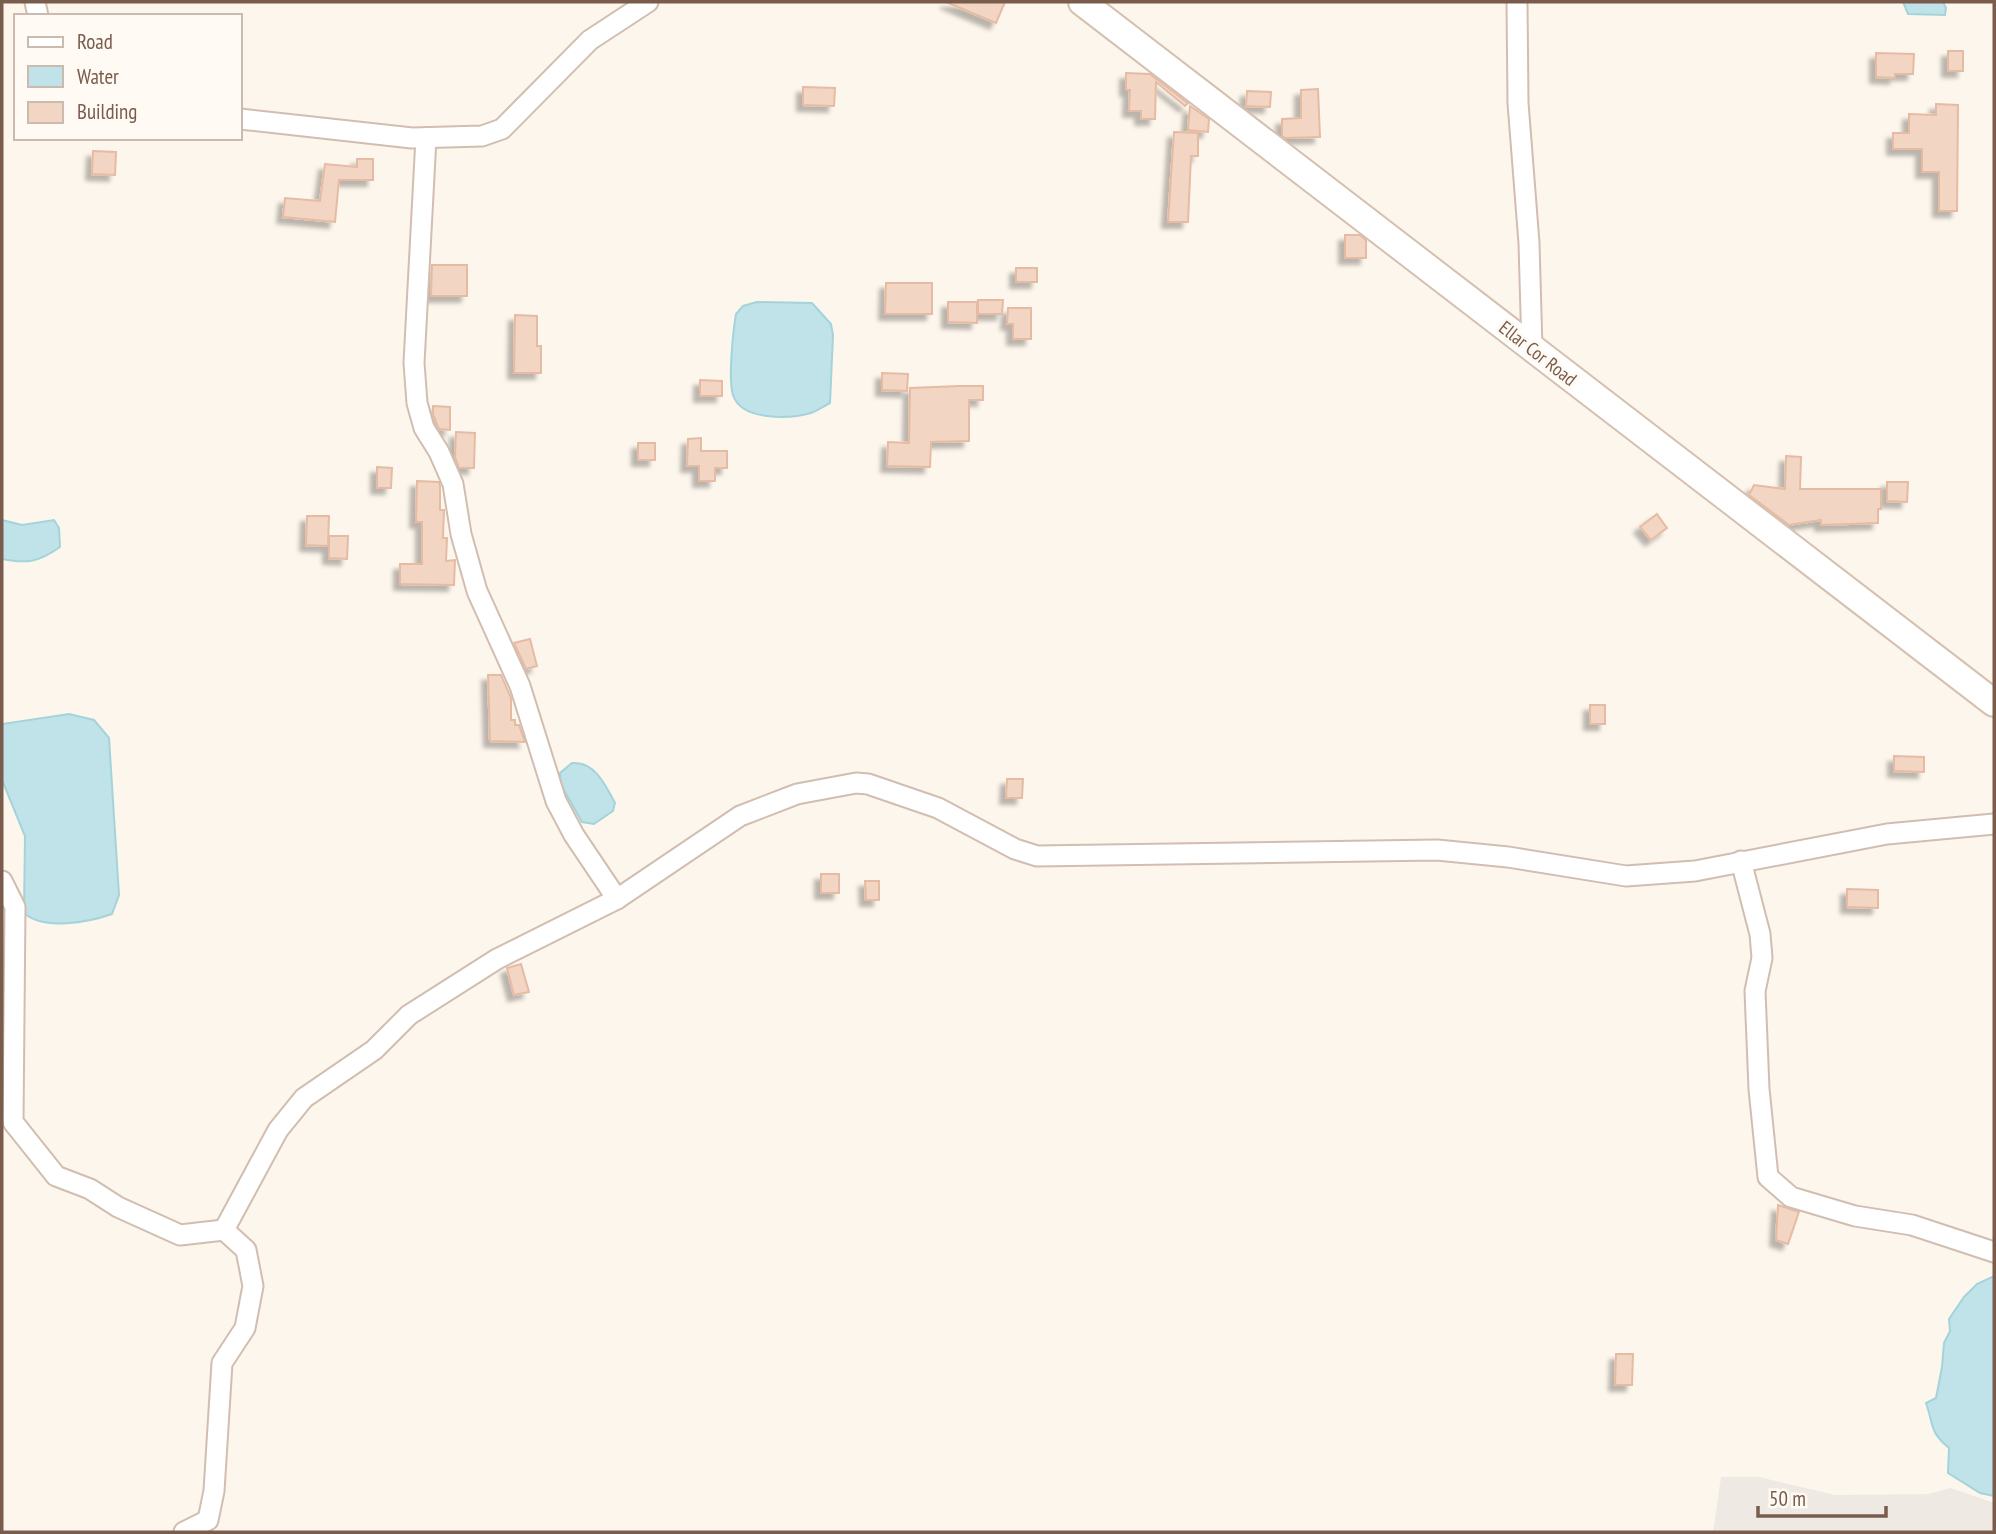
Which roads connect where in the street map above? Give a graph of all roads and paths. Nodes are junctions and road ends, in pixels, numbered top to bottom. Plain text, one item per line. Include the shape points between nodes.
1 (648, 2) edge
2 (1082, 2) edge
3 (1517, 2) edge
4 (242, 118) edge
5 (426, 138) junction
6 (1532, 349) junction
7 (1994, 703) edge
8 (1994, 824) edge
9 (1741, 862) junction
10 (2, 881) edge
11 (617, 899) junction
12 (224, 1230) junction
13 (1994, 1252) edge
14 (184, 1532) edge

1 - 5 street via 590,40 502,129 482,136
2 - 6 main road, Ellar Cor Road
3 - 6 street
4 - 5 street
5 - 11 street via 414,363 417,403 424,428 453,484 477,591 520,686 556,801
6 - 7 main road, Ellar Cor Road
8 - 9 street via 1887,834
9 - 11 street via 1626,876 1437,850 1037,856 938,808 856,783 797,793 740,816
9 - 13 street via 1760,933 1762,958 1755,991 1768,1177 1791,1197 1855,1216 1912,1225
10 - 12 street via 15,907 13,1122 56,1176 180,1235
11 - 12 street via 497,959 409,1015 374,1050 304,1098 278,1130
12 - 14 street via 246,1250 253,1286 245,1328 222,1363 215,1491 208,1520

